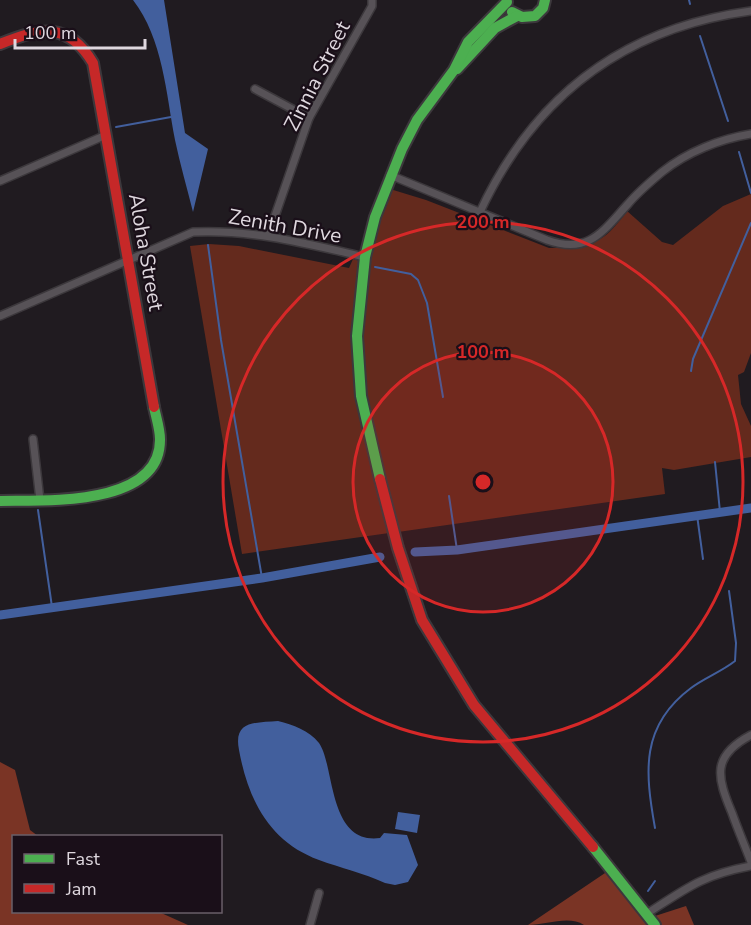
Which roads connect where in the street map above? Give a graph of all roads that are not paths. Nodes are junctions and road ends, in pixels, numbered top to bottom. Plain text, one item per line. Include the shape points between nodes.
1 (372, 0) edge
2 (545, 0) edge
3 (507, 1) edge
4 (751, 11) edge
5 (517, 16) junction
6 (0, 44) edge
7 (454, 70) junction
8 (255, 88) dead end
9 (309, 118) junction
10 (751, 134) edge
11 (106, 135) junction
12 (390, 174) junction
13 (0, 181) edge
14 (479, 214) junction
15 (268, 236) junction
16 (365, 257) junction
17 (128, 261) junction
18 (0, 316) edge
19 (33, 440) dead end
20 (40, 500) junction
21 (0, 501) edge
22 (751, 735) edge
23 (751, 864) edge
24 (319, 893) dead end
25 (648, 913) junction
26 (310, 925) edge
27 (655, 925) edge

1 - 9 street, Zinnia Street
2 - 5 street via 536,16
3 - 5 street
3 - 7 street via 472,38
4 - 14 street via 667,30 596,67 532,125 509,157
5 - 7 street via 493,29
6 - 11 street, Aloha Street via 46,30 60,32 79,44 96,73
7 - 12 street via 417,120
8 - 9 street
9 - 15 street, Zinnia Street
10 - 14 street via 682,158 636,195 604,232 589,241 553,243
11 - 13 street
11 - 17 street, Aloha Street
12 - 14 street
12 - 16 street
15 - 16 street, Zenith Drive
15 - 17 street, Zenith Drive via 193,231
16 - 25 street via 357,336 361,396 398,549 422,620 474,705
17 - 18 street, Zenith Drive
17 - 20 street, Aloha Street via 159,447 150,470 126,488
19 - 20 street
20 - 21 street
22 - 23 street via 726,753 719,778
23 - 25 street via 699,880
24 - 26 street
25 - 27 street

